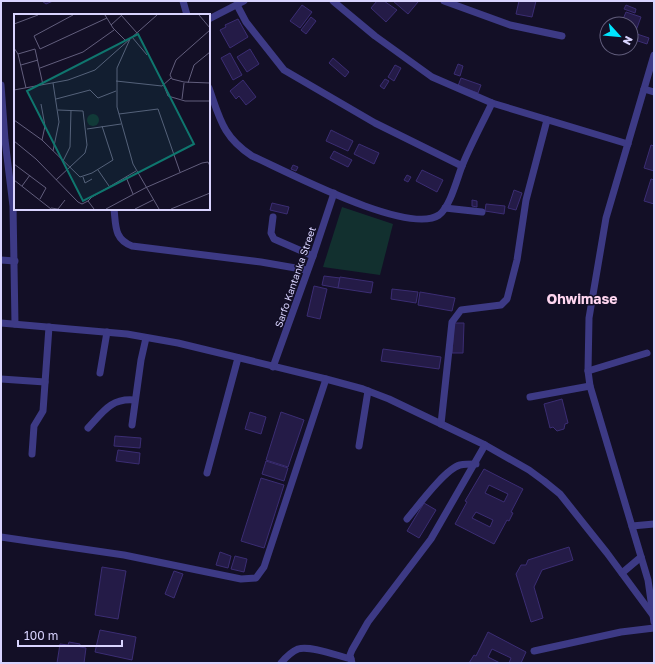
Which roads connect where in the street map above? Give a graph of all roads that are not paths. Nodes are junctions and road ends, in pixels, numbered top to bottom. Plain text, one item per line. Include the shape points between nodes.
1 (183, 1) edge
2 (244, 1) edge
3 (333, 1) edge
4 (444, 1) edge
5 (236, 6) junction
6 (187, 14) edge
7 (210, 19) edge
8 (562, 36) dead end
9 (654, 55) edge
10 (1, 85) edge
11 (644, 89) junction
12 (210, 91) edge
13 (654, 92) edge
14 (492, 103) junction
15 (547, 120) junction
16 (628, 144) junction
17 (11, 161) edge
18 (462, 166) junction
19 (334, 193) junction
20 (445, 208) junction
21 (114, 210) edge
22 (482, 212) dead end
23 (273, 217) dead end
24 (313, 256) junction
25 (1, 260) edge
26 (15, 261) junction
27 (307, 270) junction
28 (1, 323) edge
29 (15, 324) junction
30 (49, 327) junction
31 (107, 332) junction
32 (146, 338) junction
33 (647, 353) dead end
34 (238, 358) junction
35 (273, 367) junction
36 (588, 371) junction
37 (100, 374) dead end
38 (1, 379) edge
39 (326, 379) junction
40 (45, 382) junction
41 (590, 386) junction
42 (368, 391) junction
43 (530, 398) dead end
44 (134, 400) junction
45 (441, 424) junction
46 (132, 425) dead end
47 (88, 428) dead end
48 (485, 445) junction
49 (359, 446) dead end
50 (32, 454) dead end
51 (476, 464) junction
52 (207, 472) dead end
53 (407, 519) dead end
54 (654, 524) edge
55 (632, 526) junction
56 (1, 537) edge
57 (641, 557) junction
58 (622, 573) junction
59 (652, 590) edge
60 (653, 618) edge
61 (654, 628) edge
62 (534, 652) dead end
63 (351, 661) edge
64 (281, 663) edge

1 - 6 street
2 - 5 street
3 - 14 street via 375,36 432,77
4 - 8 street via 510,25
5 - 7 street
5 - 18 street via 284,70 375,123
9 - 11 street
10 - 17 street
11 - 13 street
11 - 16 street
12 - 19 street via 221,123 237,146 252,156
14 - 15 street
14 - 18 street
15 - 16 street
15 - 45 street via 526,200 517,260 507,299 501,304 461,310 452,322
16 - 36 street via 604,234 589,318
17 - 26 street
18 - 20 street
19 - 20 street via 380,212 410,219 427,220
19 - 24 street, Sarfo Kantanka Street
20 - 22 street
21 - 27 street via 120,240 132,246
23 - 24 street via 271,233 274,239
24 - 27 street, Sarfo Kantanka Street
25 - 26 street
26 - 29 street
27 - 35 street, Sarfo Kantanka Street
28 - 29 street
29 - 30 street
30 - 31 street
30 - 40 street
31 - 32 street
31 - 37 street
32 - 34 street
32 - 44 street
33 - 36 street
34 - 35 street
34 - 52 street
35 - 39 street
36 - 41 street
38 - 40 street
39 - 42 street
39 - 56 street via 264,567 256,578 241,579 124,555
40 - 50 street via 43,411 34,426
41 - 43 street
41 - 55 street
42 - 45 street
42 - 49 street
44 - 46 street
44 - 47 street via 117,401
45 - 48 street
48 - 51 street
48 - 58 street via 529,470 560,494
51 - 53 street via 455,467 438,482
51 - 63 street via 431,539 368,622 352,650
54 - 55 street
55 - 57 street
57 - 58 street
57 - 59 street
58 - 60 street
59 - 60 street
61 - 62 street via 621,632
63 - 64 street via 309,648 299,648

